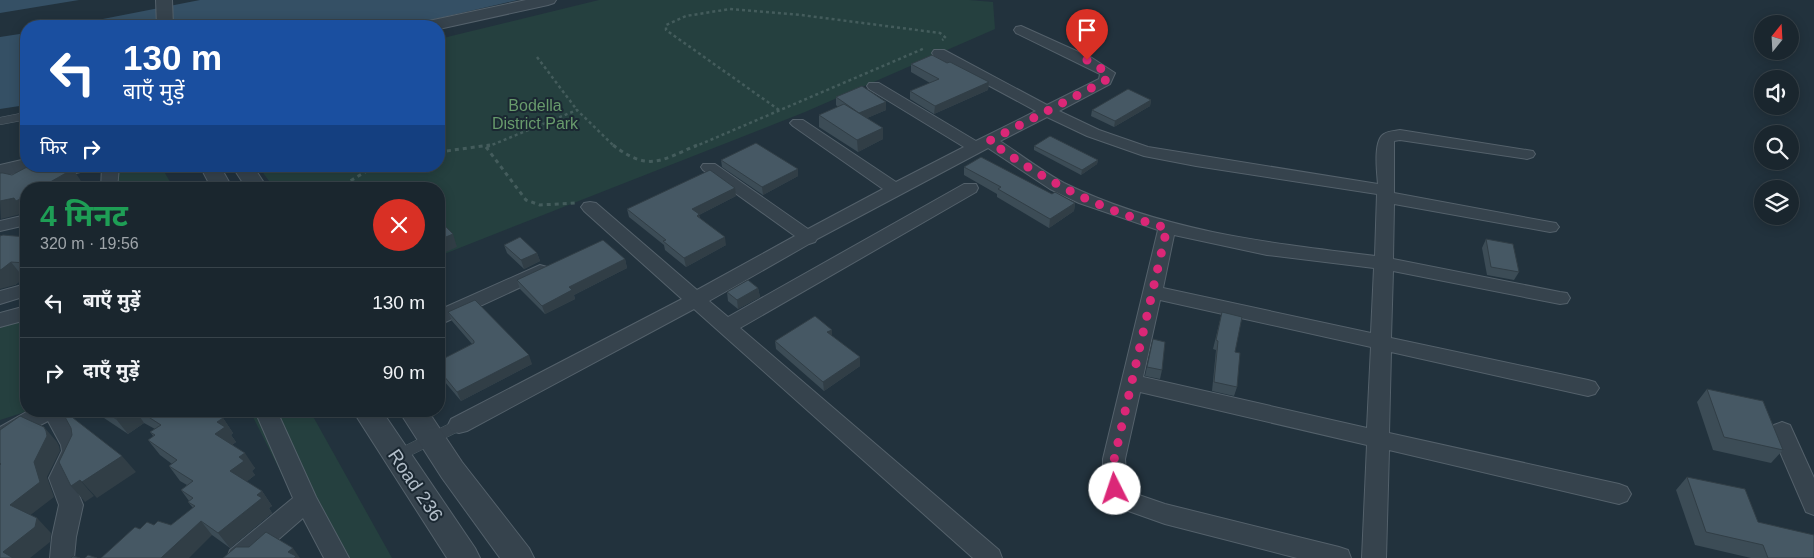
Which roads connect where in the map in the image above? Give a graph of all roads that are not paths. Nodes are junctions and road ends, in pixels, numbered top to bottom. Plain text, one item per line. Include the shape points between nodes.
1 (548, 0) edge
2 (169, 1) edge
3 (166, 20) edge
4 (174, 20) edge
5 (445, 23) edge
6 (1021, 30) dead end
7 (936, 47) road end
8 (874, 86) dead end
9 (1049, 112) junction
10 (20, 117) edge
11 (0, 121) edge
12 (798, 123) dead end
13 (983, 145) junction
14 (1527, 154) dead end
15 (20, 156) edge
16 (0, 161) edge
17 (20, 166) edge
18 (708, 167) dead end
19 (0, 171) edge
20 (57, 172) edge
21 (0, 184) edge
22 (970, 188) dead end
23 (895, 189) junction
24 (1386, 194) junction
25 (590, 208) road end
26 (20, 221) edge
27 (0, 226) edge
28 (1550, 227) dead end
29 (1167, 228) junction
30 (809, 238) junction
31 (559, 262) edge
32 (1384, 263) junction
33 (20, 292) edge
34 (1152, 292) junction
35 (0, 298) edge
36 (1560, 298) dead end
37 (695, 300) junction
38 (20, 315) edge
39 (445, 315) edge
40 (0, 320) edge
41 (726, 328) junction
42 (1381, 343) junction
43 (1132, 382) junction
44 (1588, 388) dead end
45 (37, 417) edge
46 (56, 417) edge
47 (269, 417) edge
48 (371, 417) edge
49 (417, 417) edge
50 (459, 425) joint
51 (1782, 431) dead end
52 (0, 437) edge
53 (432, 439) junction
54 (1378, 440) junction
55 (396, 456) junction
56 (1619, 494) dead end
57 (306, 501) junction
58 (1814, 505) edge
59 (62, 558) edge
60 (239, 558) edge
61 (337, 558) edge
62 (464, 558) edge
63 (518, 558) edge
64 (990, 558) edge
65 (1339, 558) edge
66 (1374, 558) edge

1 - 5 street
2 - 3 street
2 - 4 street
6 - 9 street via 1108,73 1105,81
7 - 9 street
8 - 13 street
9 - 13 street
9 - 24 street via 1144,151
10 - 11 lane
12 - 23 street
13 - 23 street
13 - 29 street via 1063,188
14 - 24 street via 1400,135 1389,137 1385,142
15 - 16 street
17 - 19 street
18 - 30 street
20 - 21 street
22 - 41 street
23 - 30 street
24 - 28 street
24 - 32 street
25 - 37 street via 610,238
26 - 27 street
29 - 32 street via 1267,249
29 - 34 street
30 - 37 street
31 - 39 street
32 - 36 street
32 - 42 street
33 - 35 street
34 - 42 street
34 - 43 street
37 - 41 street
37 - 50 street
38 - 40 street
41 - 64 street
42 - 44 street
42 - 54 street
43 - 54 street
43 - 65 street via 1114,460 1115,489 1128,501 1165,514
45 - 52 street
46 - 59 street via 73,452 60,474 60,483 71,505
47 - 57 street
48 - 55 street, Road 236
49 - 53 street
50 - 53 lane
51 - 58 street
53 - 55 lane
53 - 63 street
54 - 56 street
54 - 66 street
55 - 62 street, Road 236
57 - 60 street
57 - 61 street

